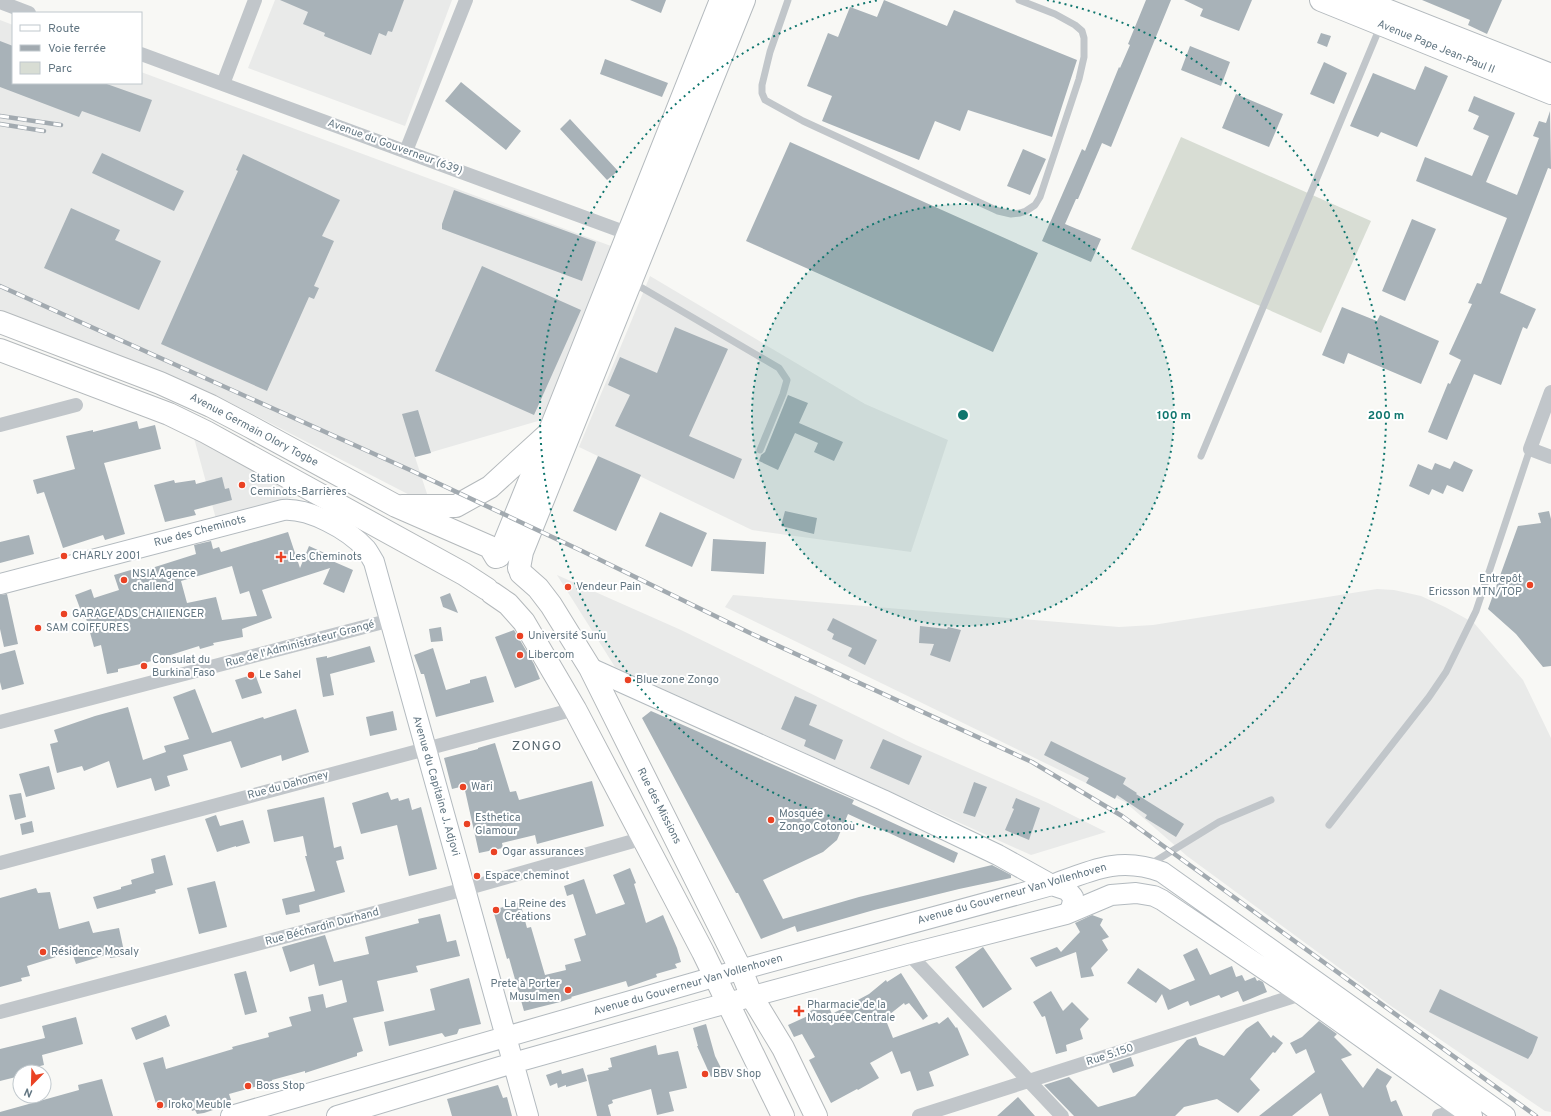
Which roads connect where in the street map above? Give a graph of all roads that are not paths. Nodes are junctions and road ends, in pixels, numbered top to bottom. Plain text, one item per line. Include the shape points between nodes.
1 (255, 0) edge
2 (466, 0) edge
3 (721, 0) edge
4 (744, 0) edge
5 (788, 0) edge
6 (1020, 0) edge
7 (1321, 0) edge
8 (1361, 0) edge
9 (0, 2) edge
10 (1382, 11) edge
11 (26, 12) edge
12 (142, 54) edge
13 (1551, 75) edge
14 (222, 84) junction
15 (1551, 93) edge
16 (406, 152) junction
17 (628, 233) junction
18 (648, 241) junction
19 (632, 282) junction
20 (0, 322) edge
21 (0, 350) edge
22 (1551, 392) edge
23 (76, 405) dead end
24 (0, 425) edge
25 (549, 434) junction
26 (1530, 449) junction
27 (760, 450) dead end
28 (1202, 456) dead end
29 (1551, 457) edge
30 (396, 506) junction
31 (283, 510) joint
32 (498, 556) junction
33 (520, 570) junction
34 (0, 584) edge
35 (489, 591) junction
36 (390, 620) junction
37 (590, 668) junction
38 (575, 708) junction
39 (0, 722) edge
40 (426, 748) junction
41 (1271, 800) dead end
42 (1329, 826) dead end
43 (644, 838) junction
44 (0, 863) edge
45 (1147, 866) junction
46 (1052, 885) junction
47 (465, 889) junction
48 (1066, 914) junction
49 (909, 954) junction
50 (741, 970) junction
51 (714, 977) junction
52 (1301, 994) junction
53 (752, 997) junction
54 (727, 1003) junction
55 (0, 1012) edge
56 (506, 1037) junction
57 (783, 1048) junction
58 (754, 1058) junction
59 (513, 1063) junction
60 (1029, 1081) junction
61 (1467, 1112) edge
62 (231, 1116) edge
63 (337, 1116) edge
64 (528, 1116) edge
65 (774, 1116) edge
66 (783, 1116) edge
67 (816, 1116) edge
68 (827, 1116) edge
69 (919, 1116) edge
70 (1062, 1116) edge
71 (1439, 1116) edge
72 (1504, 1116) edge

1 - 14 street
2 - 16 street
3 - 17 main road
4 - 18 main road
5 - 6 lane via 770,52 762,85 765,100 803,121 966,197 1011,214 1026,211 1035,205 1040,197 1079,79 1085,48 1082,31 1075,25
7 - 10 main road, Avenue Pape Jean-Paul II
8 - 10 main road, Avenue Pape Jean-Paul II
9 - 11 street
10 - 13 main road, Avenue Pape Jean-Paul II
10 - 15 main road, Avenue Pape Jean-Paul II
10 - 28 lane
12 - 14 street, Avenue du Gouverneur (639)
14 - 16 street, Avenue du Gouverneur (639)
16 - 17 street, Avenue du Gouverneur (639)
17 - 18 street, Avenue du Gouverneur (639)
17 - 25 main road
18 - 19 main road
19 - 27 lane via 779,368 787,380
19 - 33 main road via 522,552
20 - 30 main road, Avenue Germain Olory Togbe via 186,394
21 - 35 main road via 169,414 200,429 464,574
22 - 26 street
23 - 24 street
25 - 30 main road via 490,487 456,506
25 - 32 main road
26 - 29 street
26 - 42 lane via 1476,611 1446,672
30 - 32 main road, Avenue Germain Olory Togbe via 484,544
31 - 34 main road, Rue des Cheminots
31 - 36 main road, Avenue du Capitaine J. Adjovi via 294,509 314,515 352,536 366,549 374,562
32 - 33 main road via 511,558
32 - 35 main road via 488,561 482,571 484,584
33 - 35 main road via 519,585 510,593 504,595
33 - 37 main road, Rue des Missions via 551,605
35 - 38 main road via 508,604 524,622
36 - 39 street, Rue de l'Administrateur Grangé
36 - 40 main road, Avenue du Capitaine J. Adjovi
37 - 46 main road via 898,807 998,854
37 - 50 main road, Rue des Missions
38 - 40 street, Rue du Dahomey
38 - 43 main road
40 - 44 street, Rue du Dahomey
40 - 47 main road, Avenue du Capitaine J. Adjovi
41 - 45 lane via 1219,822
43 - 47 street, Rue Béchardin Durhand
43 - 51 main road
45 - 46 main road, Avenue du Gouverneur Van Vollenhoven via 1108,866
45 - 72 main road, Avenue du Gouverneur Van Vollenhoven via 1162,872
46 - 48 main road via 1067,890 1073,897 1072,906
46 - 50 main road, Avenue du Gouverneur Van Vollenhoven
47 - 55 street, Rue Béchardin Durhand
47 - 56 main road, Avenue du Capitaine J. Adjovi
48 - 49 main road
48 - 52 main road via 1112,895 1136,893 1154,896
49 - 53 main road
49 - 60 street
50 - 51 main road, Avenue du Gouverneur Van Vollenhoven
50 - 53 main road, Rue des Missions
51 - 54 main road
51 - 56 main road, Avenue du Gouverneur Van Vollenhoven
52 - 60 street, Rue 5.150
52 - 61 main road
53 - 54 main road
53 - 57 main road, Rue des Missions
54 - 58 main road
54 - 59 main road
56 - 59 main road, Avenue du Capitaine J. Adjovi
56 - 62 main road, Avenue du Gouverneur Van Vollenhoven
57 - 67 main road, Rue des Missions
57 - 68 street, Rue des Missions
58 - 65 street
58 - 66 main road
59 - 63 main road
59 - 64 main road, Avenue du Capitaine J. Adjovi
60 - 69 street, Rue 5.150
60 - 70 street
61 - 71 street

